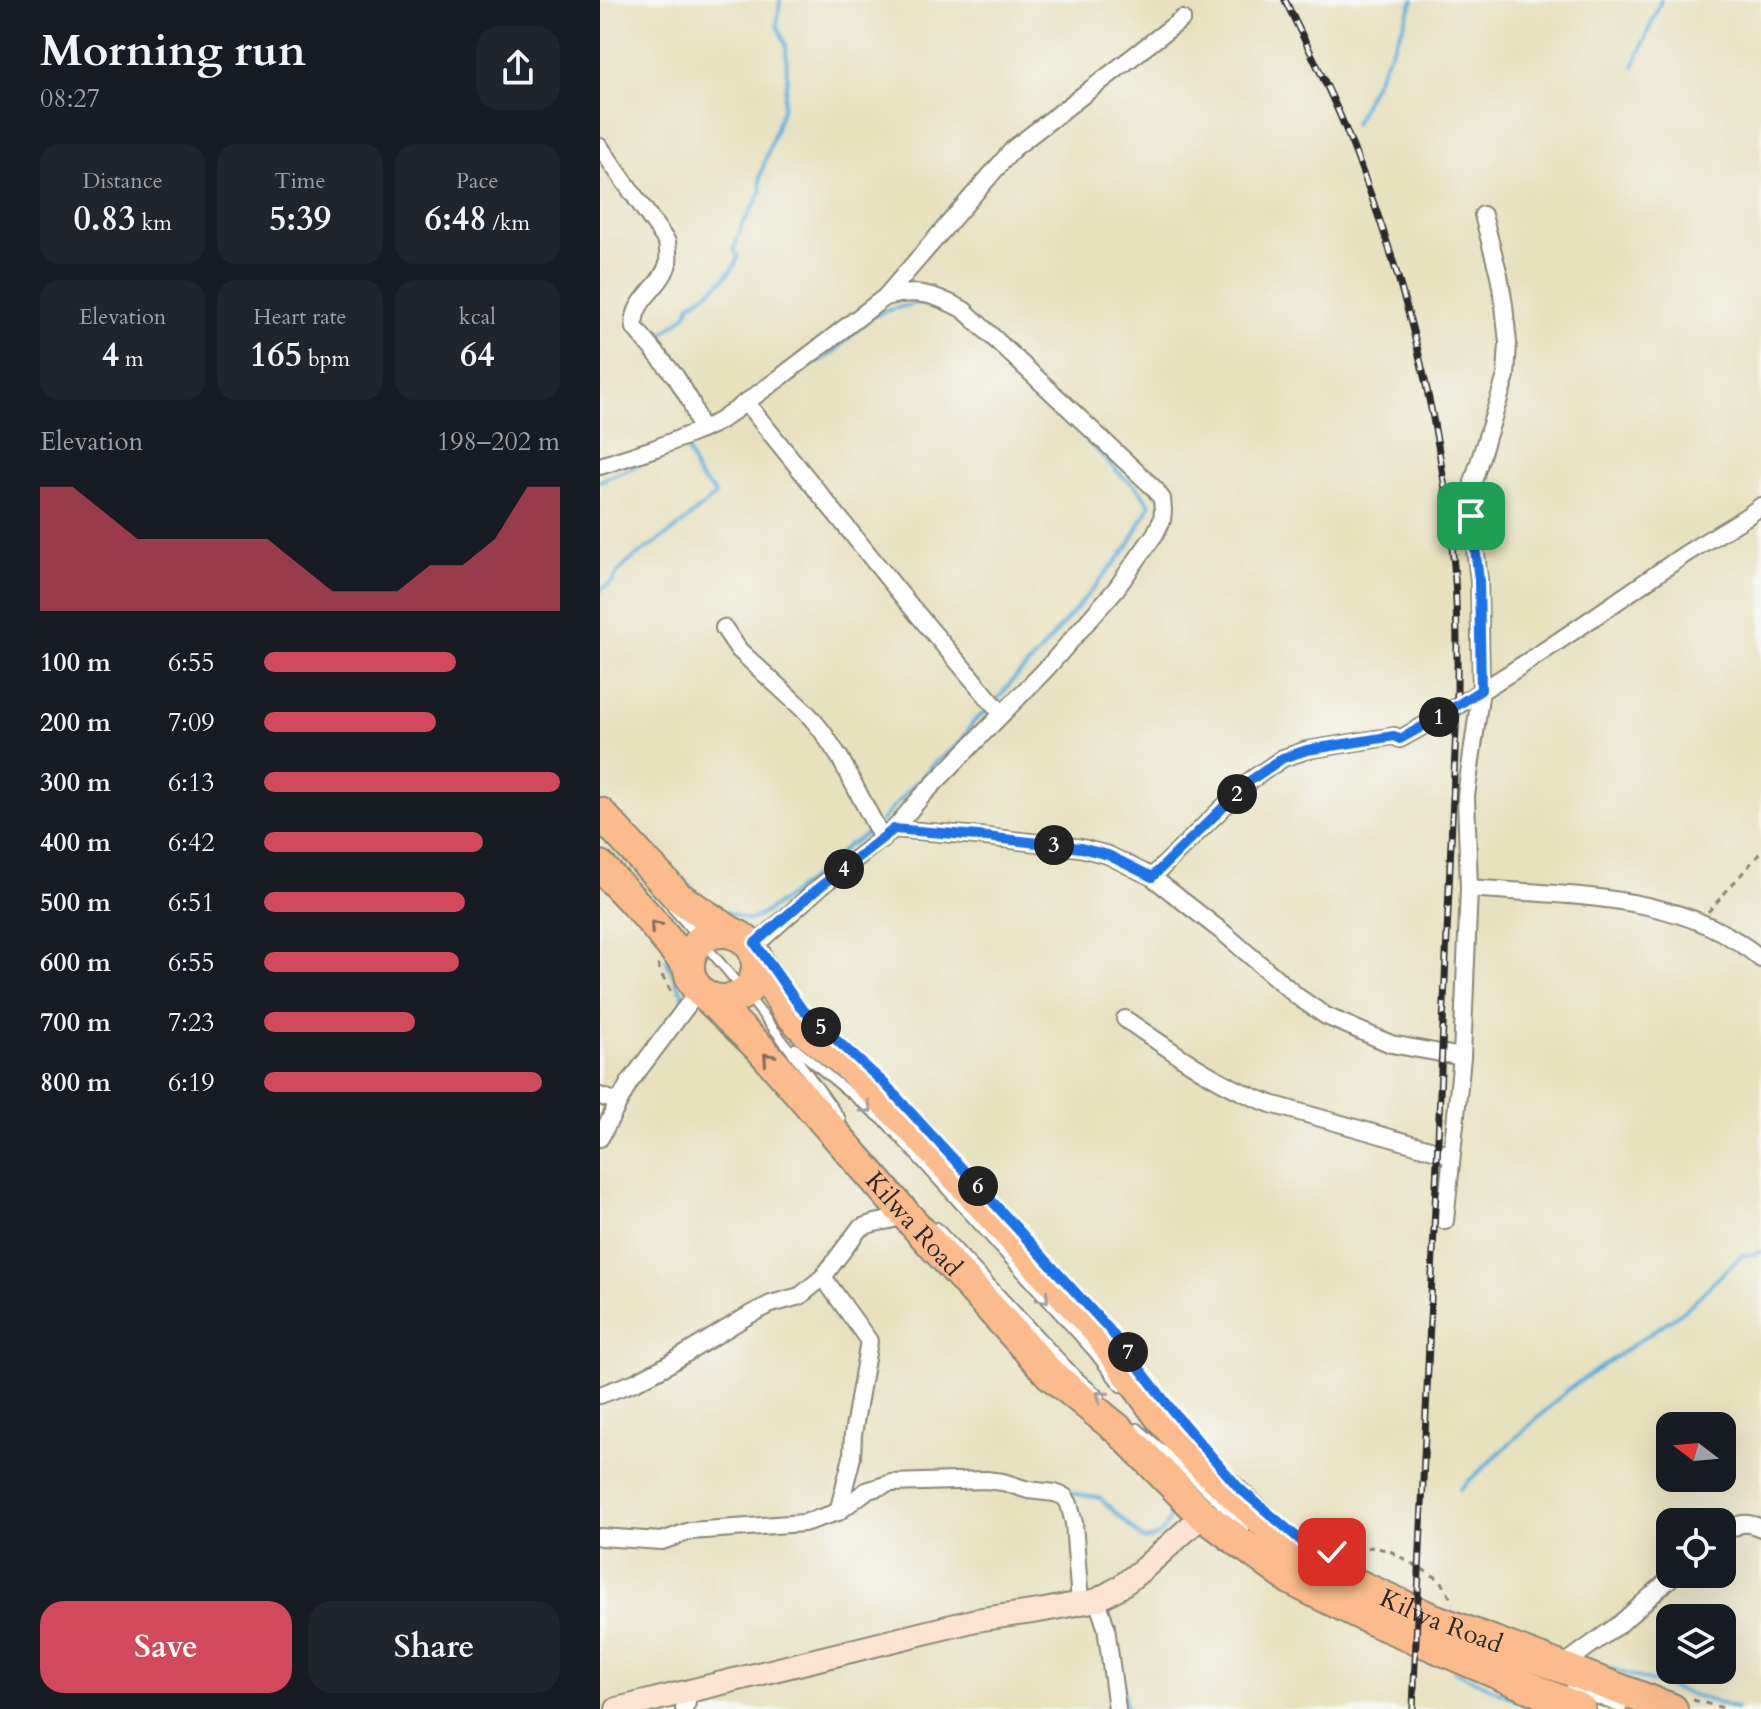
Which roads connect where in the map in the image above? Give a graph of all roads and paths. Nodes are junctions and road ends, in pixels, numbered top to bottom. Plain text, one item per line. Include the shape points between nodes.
1 (1182, 19) dead end
2 (600, 147) edge
3 (1483, 215) dead end
4 (885, 297) junction
5 (744, 403) junction
6 (701, 430) junction
7 (600, 466) edge
8 (1757, 514) edge
9 (724, 628) dead end
10 (1481, 690) junction
11 (1002, 714) junction
12 (600, 813) edge
13 (888, 835) junction
14 (1761, 852) edge
15 (600, 866) edge
16 (1152, 877) junction
17 (1469, 888) junction
18 (661, 897) dead end
19 (1700, 921) junction
20 (747, 946) junction
21 (1761, 959) edge
22 (699, 973) junction
23 (745, 992) junction
24 (1125, 1019) dead end
25 (785, 1040) junction
26 (1462, 1057) junction
27 (600, 1096) edge
28 (618, 1102) junction
29 (843, 1122) dead end
30 (600, 1138) edge
31 (1451, 1155) junction
32 (919, 1219) junction
33 (1445, 1221) dead end
34 (823, 1277) junction
35 (1123, 1390) dead end
36 (600, 1395) edge
37 (1111, 1405) dead end
38 (1134, 1426) dead end
39 (1152, 1428) dead end
40 (1181, 1466) junction
41 (838, 1512) junction
42 (1203, 1515) junction
43 (1736, 1525) edge
44 (1761, 1528) edge
45 (1251, 1534) dead end
46 (600, 1537) edge
47 (1332, 1552) dead end
48 (1307, 1577) dead end
49 (1660, 1588) edge
50 (1088, 1602) junction
51 (1455, 1606) dead end
52 (1449, 1642) dead end
53 (1561, 1676) junction
54 (685, 1701) edge
55 (1679, 1703) edge
56 (617, 1709) edge
57 (1117, 1709) edge
58 (1580, 1709) edge
59 (1622, 1709) edge
60 (1727, 1709) edge

1 - 4 street via 1014,148
2 - 6 street via 667,242 664,273 633,318 635,328 676,377
3 - 10 street via 1499,275 1508,343 1506,376 1471,496
4 - 5 street
4 - 11 street via 922,292 964,310 1162,499 1162,520 1155,534 1116,589
5 - 6 street
5 - 11 street
6 - 7 street
8 - 10 street via 1697,546 1523,667
9 - 13 street via 739,650 822,731
10 - 16 street via 1400,739 1307,750 1283,758 1251,780
10 - 17 street via 1466,796
11 - 13 street
12 - 20 highway, Kilwa Road via 678,897
13 - 16 street via 978,836 1081,848
13 - 20 street
14 - 19 path
22 -> 15 highway, Kilwa Road
16 - 26 street via 1326,1016 1391,1044
17 - 19 street via 1614,900
17 - 26 street
18 - 22 lane
19 - 21 street
20 - 22 highway via 724,932 713,934
20 - 23 highway via 756,970
20 - 53 highway, Kilwa Road via 787,1010 913,1129 1097,1330 1193,1456 1280,1537 1345,1579
22 - 23 lane
22 - 23 highway via 715,999
22 - 28 street
32 -> 22 highway, Kilwa Road via 761,1049
23 - 25 lane
24 - 31 street via 1243,1094
25 - 29 lane
25 -> 35 lane via 886,1123
26 - 31 street
27 - 28 street
28 - 30 street
31 - 33 street
32 - 34 street via 859,1229
37 -> 32 lane
32 - 42 highway, Kilwa Road via 1050,1374 1120,1431
34 - 36 street via 800,1296 771,1304 664,1367
34 - 41 street via 869,1341
38 - 40 lane
39 - 40 lane
40 - 45 lane
41 - 46 street via 804,1523 690,1531 662,1541
41 - 50 street via 866,1491 891,1483 986,1480 1061,1495 1074,1523
42 - 50 street via 1120,1587
42 - 58 highway, Kilwa Road via 1315,1592
43 - 44 street
47 - 51 path via 1373,1547 1390,1551 1441,1580
48 - 52 lane via 1371,1611
49 - 53 street via 1570,1660
50 - 54 street via 976,1620
50 - 57 street via 1106,1627
53 - 55 highway, Kilwa Road
53 - 59 lane
54 - 56 street
55 - 60 path

